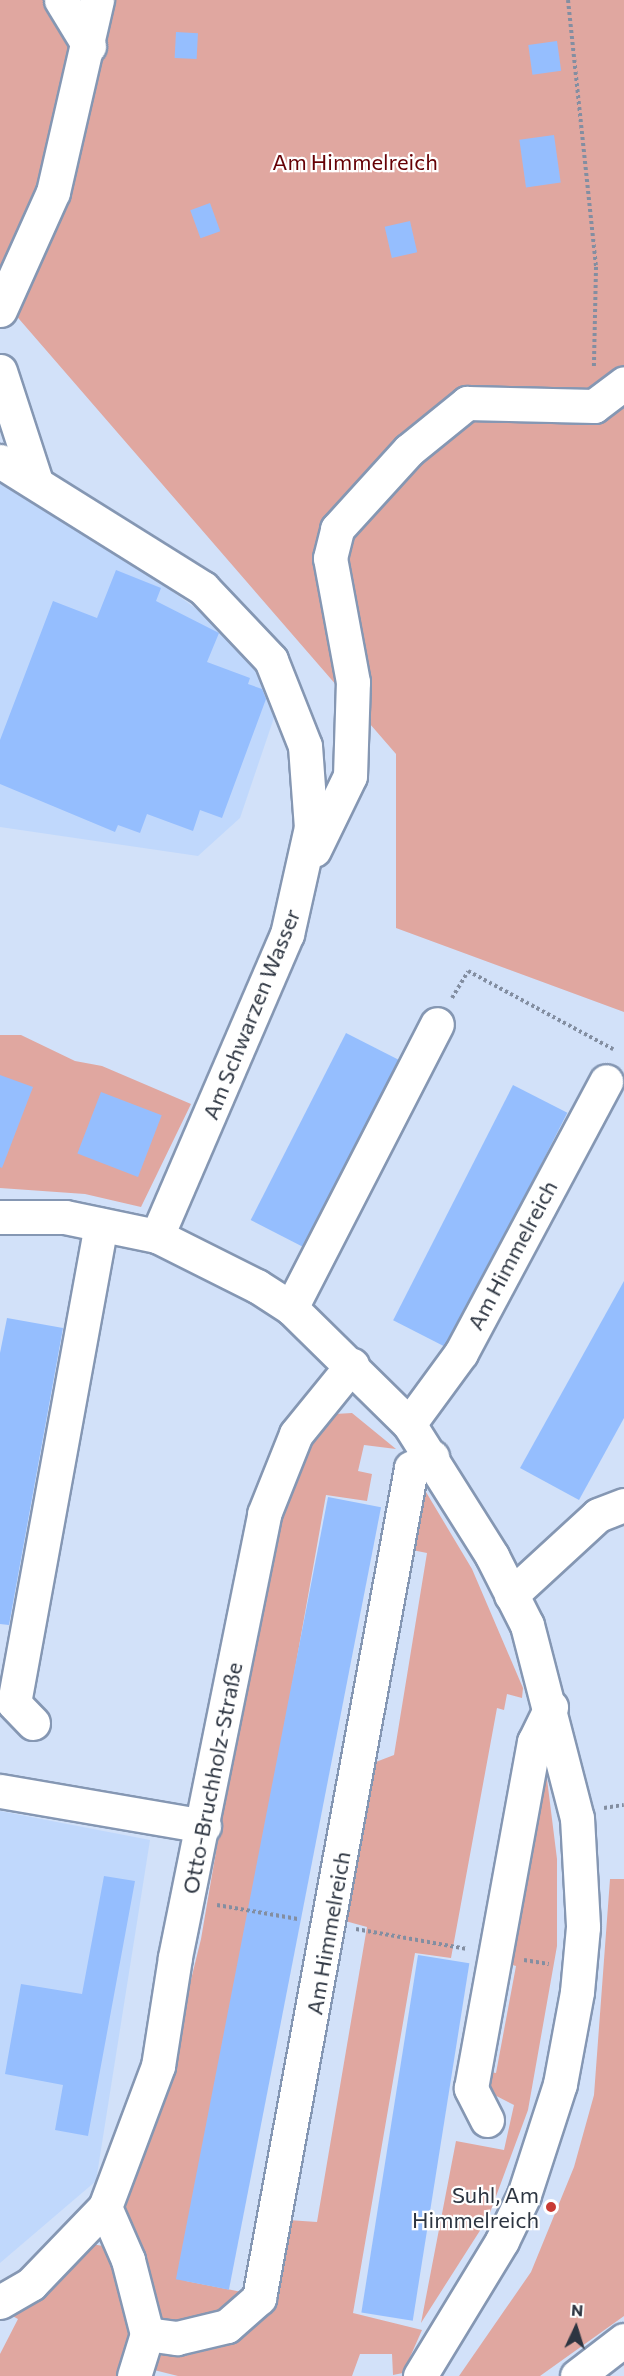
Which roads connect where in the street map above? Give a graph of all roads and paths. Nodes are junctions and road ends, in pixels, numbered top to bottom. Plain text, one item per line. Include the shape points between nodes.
1 (61, 0) edge
2 (97, 0) edge
3 (568, 0) edge
4 (89, 46) junction
5 (0, 310) edge
6 (0, 371) edge
7 (624, 383) edge
8 (594, 406) junction
9 (0, 461) edge
10 (35, 479) junction
11 (304, 870) junction
12 (468, 971) dead end
13 (437, 1024) dead end
14 (613, 1067) joint
15 (0, 1217) edge
16 (101, 1225) junction
17 (157, 1236) junction
18 (291, 1308) junction
19 (351, 1365) junction
20 (409, 1424) junction
21 (432, 1457) junction
22 (624, 1505) edge
23 (511, 1595) junction
24 (551, 1707) junction
25 (33, 1722) dead end
26 (0, 1791) edge
27 (624, 1805) edge
28 (603, 1808) dead end
29 (204, 1826) junction
30 (247, 1911) dead end
31 (330, 1925) junction
32 (493, 1954) junction
33 (579, 1970) junction
34 (487, 2120) dead end
35 (105, 2207) junction
36 (0, 2302) edge
37 (147, 2334) junction
38 (624, 2340) edge
39 (134, 2376) edge
40 (420, 2376) edge
41 (577, 2376) edge

1 - 4 street
2 - 4 street
3 - 8 path via 596,267
4 - 5 street via 53,192
6 - 10 street
7 - 8 street
8 - 11 street via 467,403 409,450 337,529 330,558 353,682 350,776
9 - 10 street, Am Schwarzen Wasser
10 - 11 street, Am Schwarzen Wasser via 203,588 270,660 305,746 311,827
11 - 17 street, Am Schwarzen Wasser via 286,934
12 - 14 path
13 - 18 street
14 - 20 street, Am Himmelreich via 461,1353
15 - 16 street via 65,1217
16 - 17 street
16 - 25 street via 14,1703
17 - 18 street via 257,1286
18 - 19 street
19 - 20 street
19 - 29 street, Otto-Bruchholz-Straße via 296,1434 264,1514
20 - 21 street
21 - 23 street
21 - 31 street, Am Himmelreich via 411,1468
22 - 23 street via 598,1515
23 - 24 street via 526,1625
24 - 32 street via 534,1742
24 - 33 street via 577,1818 583,1928
26 - 29 street
27 - 28 path
29 - 35 street, Otto-Bruchholz-Straße via 175,1957 158,2066
30 - 31 path
31 - 32 path
31 - 37 street, Am Himmelreich via 259,2298 227,2326 177,2338
32 - 33 path
32 - 34 street via 471,2088
33 - 40 street via 560,2084 524,2195 502,2241
35 - 36 street, Otto-Bruchholz-Straße via 31,2284
35 - 37 street via 128,2260
37 - 39 street
38 - 41 street

